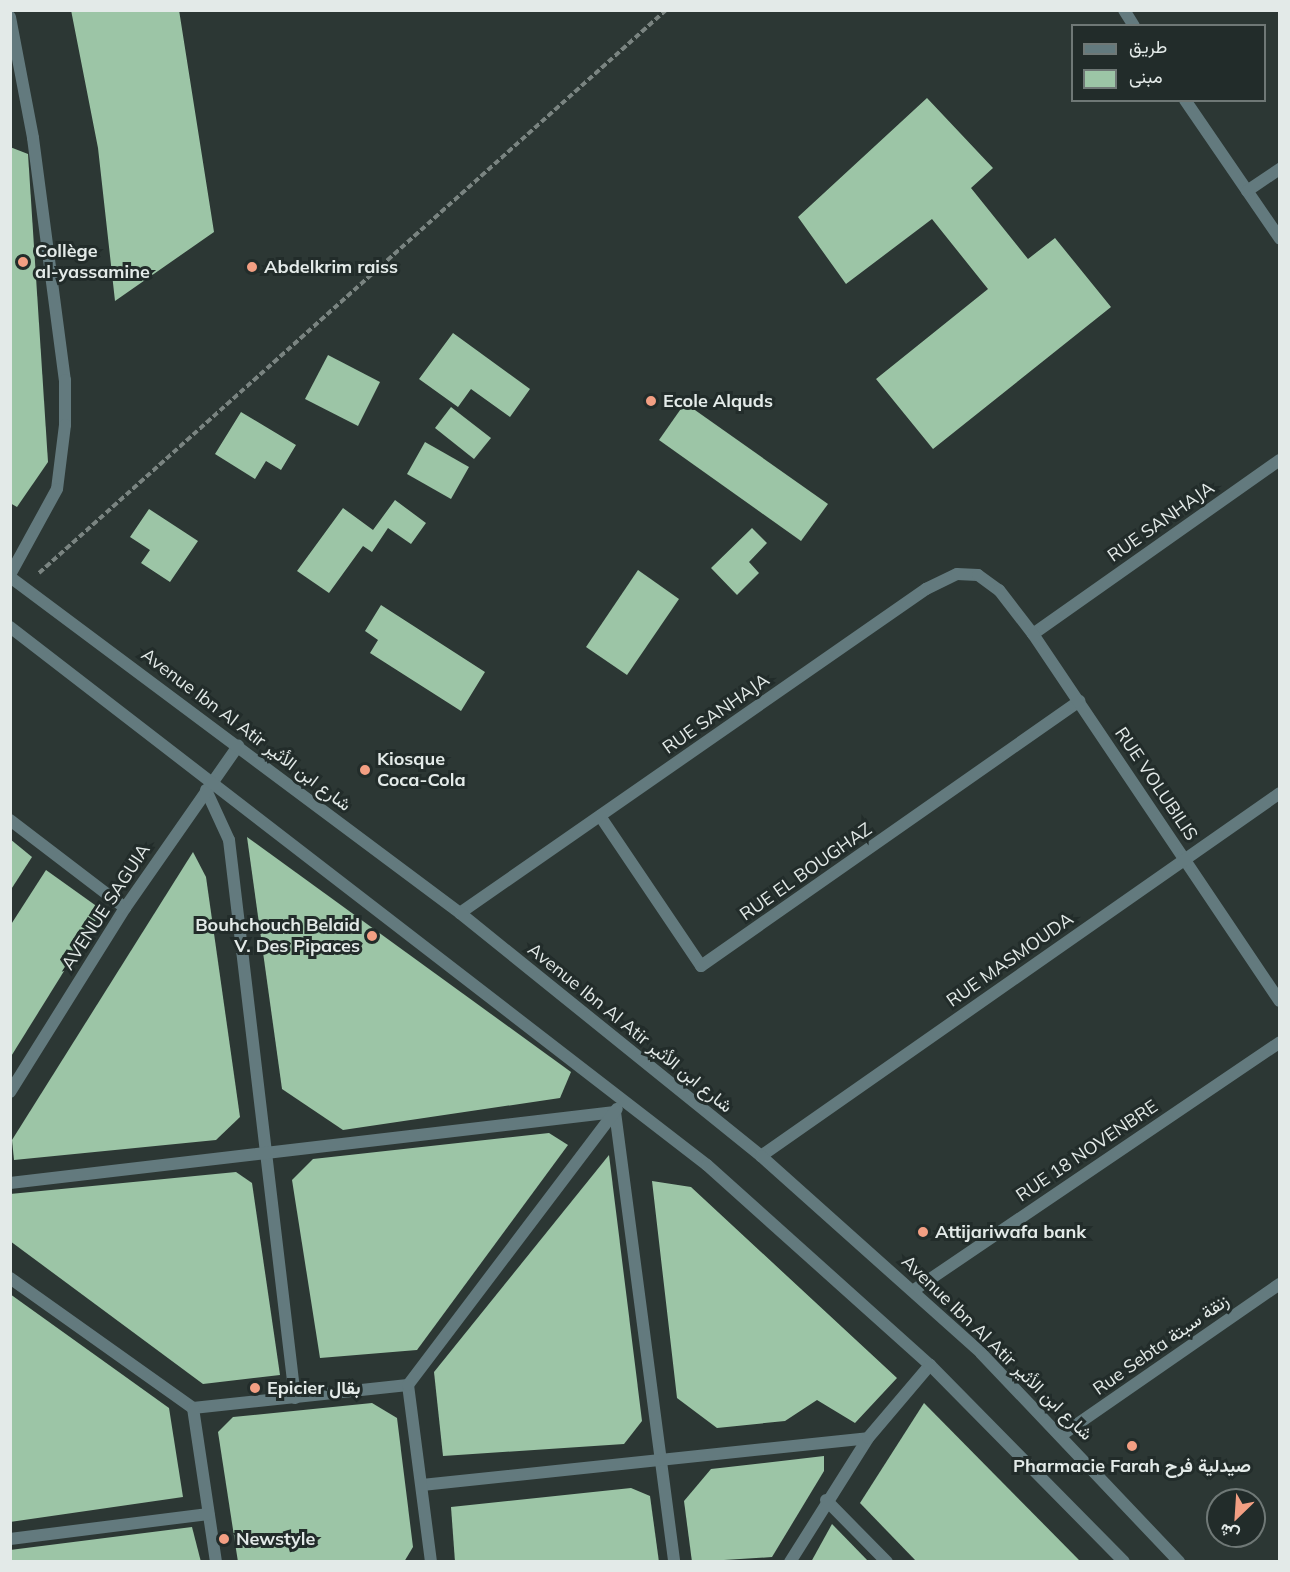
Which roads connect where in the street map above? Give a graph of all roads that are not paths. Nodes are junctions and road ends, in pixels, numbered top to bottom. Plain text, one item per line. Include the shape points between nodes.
1 (1124, 10) edge
2 (10, 17) edge
3 (1133, 24) edge
4 (1186, 102) edge
5 (1280, 170) edge
6 (1247, 191) junction
7 (1280, 239) edge
8 (1280, 460) edge
9 (10, 576) edge
10 (999, 590) joint
11 (10, 627) edge
12 (1034, 634) junction
13 (1079, 701) junction
14 (238, 746) junction
15 (210, 785) junction
16 (1280, 794) edge
17 (600, 816) junction
18 (10, 820) edge
19 (1186, 860) junction
20 (125, 908) junction
21 (460, 914) junction
22 (1280, 1001) edge
23 (1280, 1042) edge
24 (10, 1092) edge
25 (625, 1099) junction
26 (615, 1112) junction
27 (264, 1153) junction
28 (761, 1156) junction
29 (10, 1183) edge
30 (10, 1278) edge
31 (1280, 1284) edge
32 (914, 1290) junction
33 (930, 1365) junction
34 (408, 1385) junction
35 (295, 1398) junction
36 (193, 1408) junction
37 (1063, 1434) junction
38 (868, 1438) junction
39 (661, 1461) junction
40 (423, 1485) junction
41 (826, 1500) junction
42 (208, 1514) junction
43 (10, 1539) edge
44 (216, 1562) edge
45 (431, 1562) edge
46 (674, 1562) edge
47 (790, 1562) edge
48 (887, 1562) edge
49 (1124, 1562) edge
50 (1179, 1562) edge

1 - 3 street
2 - 9 street via 33,138 65,380 65,425 57,489
4 - 6 street
5 - 6 street
6 - 7 street
8 - 12 street, RUE SANHAJA
9 - 14 street, Avenue Ibn Al Atir شارع ابن الأثير
10 - 12 street, RUE VOLUBILIS
10 - 17 street, RUE SANHAJA via 978,576 957,574 926,590
11 - 15 street
12 - 13 street, RUE VOLUBILIS
13 - 17 street, RUE EL BOUGHAZ via 700,966
13 - 19 street, RUE VOLUBILIS
14 - 15 street, AVENUE SAGUIA
14 - 21 street, Avenue Ibn Al Atir شارع ابن الأثير
15 - 20 street, AVENUE SAGUIA
15 - 25 street
15 - 27 street via 229,840
16 - 19 street, RUE MASMOUDA
17 - 21 street, RUE SANHAJA
18 - 20 street
19 - 22 street, RUE VOLUBILIS
19 - 28 street, RUE MASMOUDA
20 - 24 street, AVENUE SAGUIA
21 - 28 street, Avenue Ibn Al Atir شارع ابن الأثير
23 - 32 street, RUE 18 NOVENBRE
25 - 26 street
25 - 33 street via 799,1245
26 - 27 street
26 - 34 street
26 - 39 street
27 - 29 street
27 - 35 street
28 - 32 street, Avenue Ibn Al Atir شارع ابن الأثير
30 - 36 street
31 - 37 street, Rue Sebta زنقة سبتة
32 - 37 street, Avenue Ibn Al Atir شارع ابن الأثير
33 - 38 street
33 - 49 street
34 - 35 street
34 - 40 street
35 - 36 street
36 - 42 street
37 - 50 street, Avenue Ibn Al Atir شارع ابن الأثير
38 - 39 street
38 - 41 street
39 - 40 street
39 - 46 street
40 - 45 street
41 - 47 street
41 - 48 street
42 - 43 street
42 - 44 street

